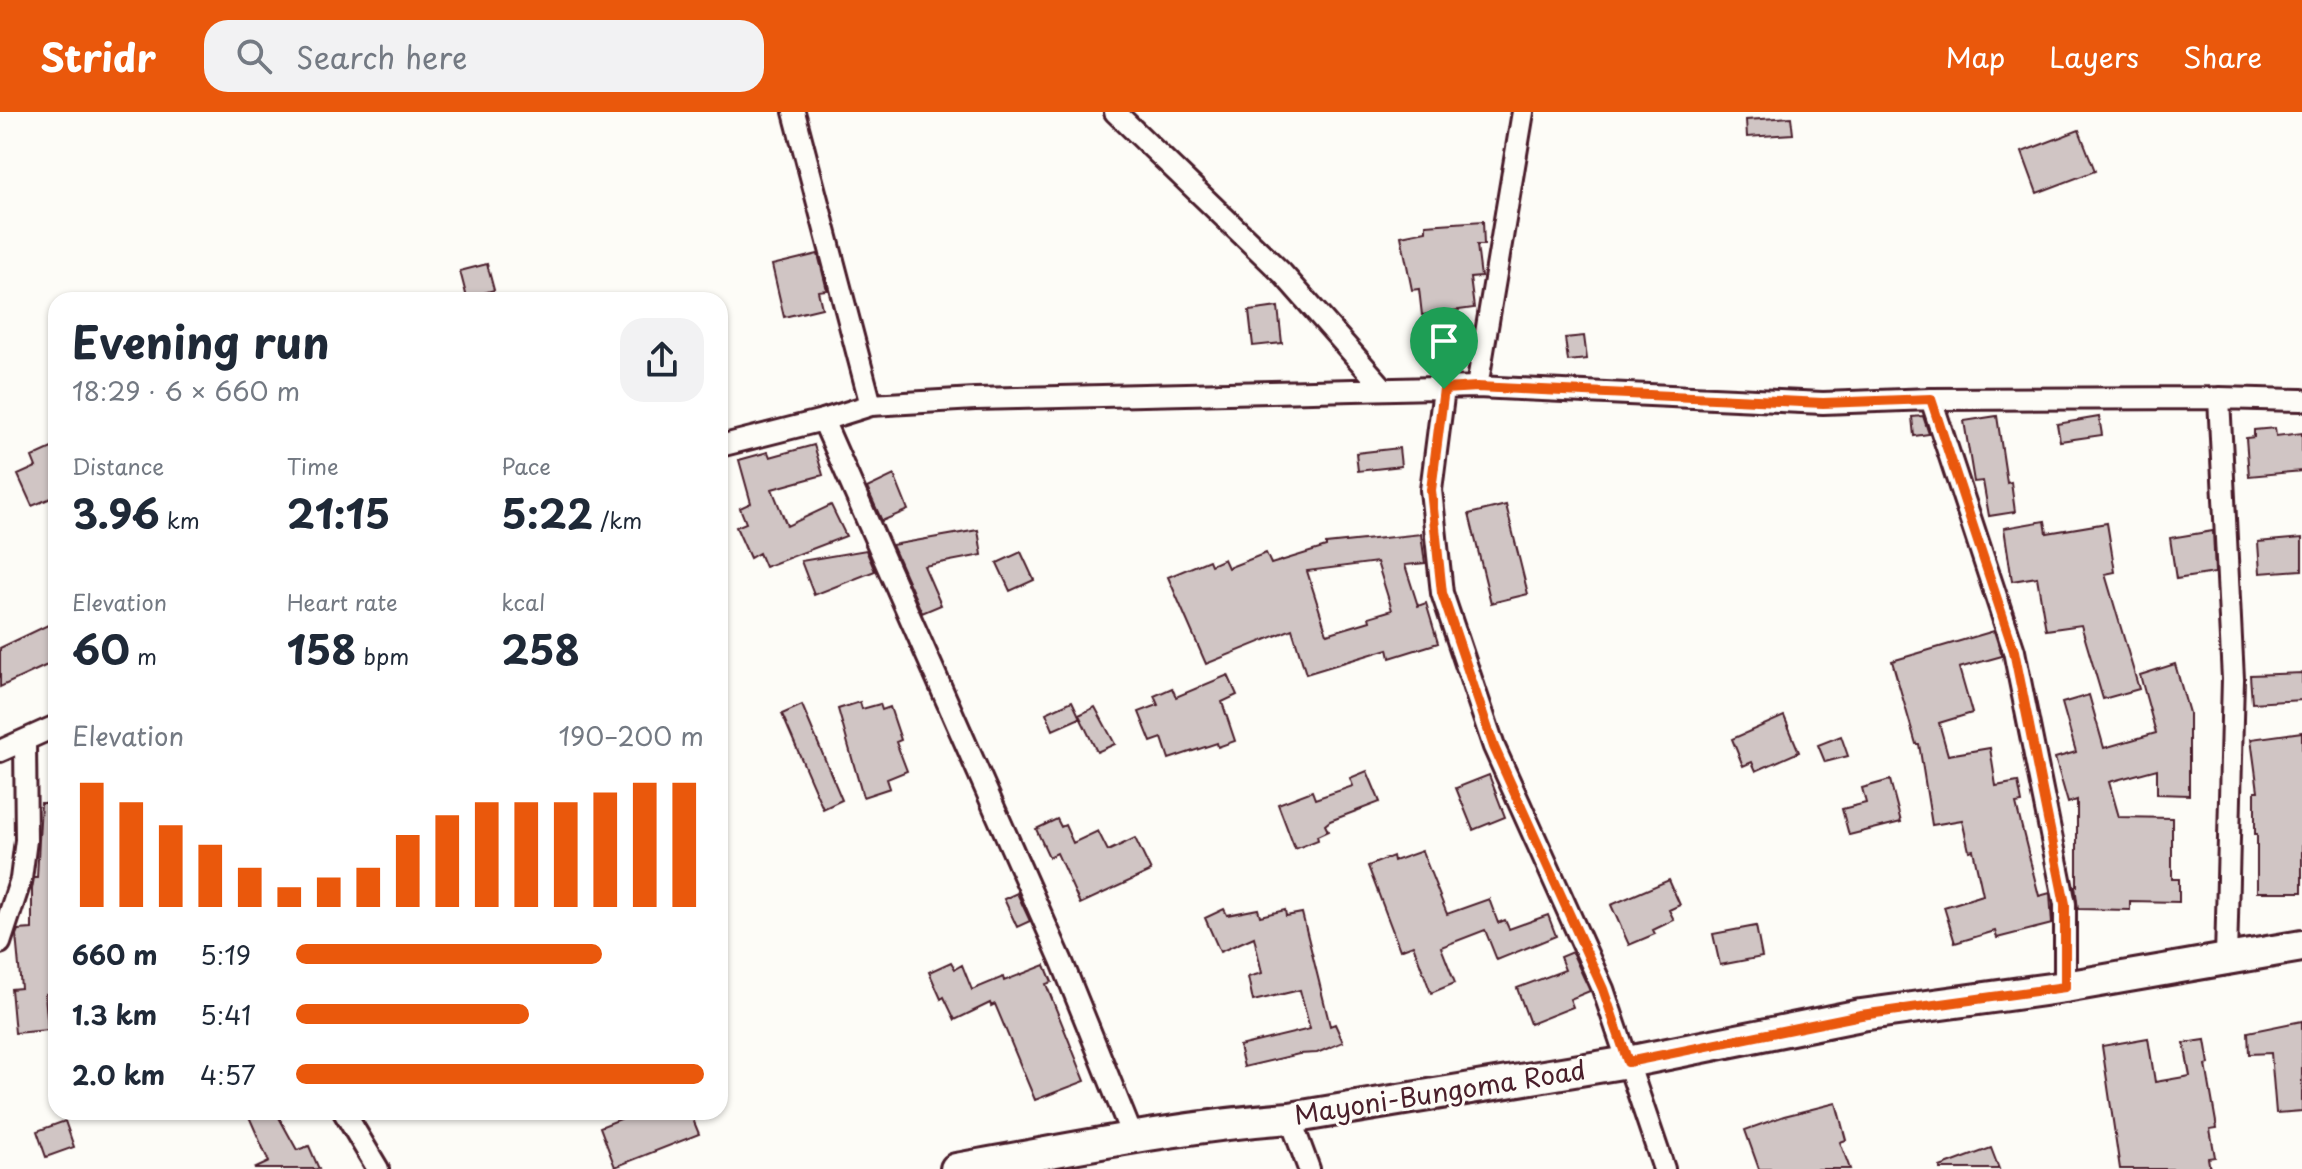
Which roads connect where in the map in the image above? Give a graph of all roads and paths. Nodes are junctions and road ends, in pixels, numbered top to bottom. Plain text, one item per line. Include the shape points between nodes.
1 (794, 112) edge
2 (1115, 112) edge
3 (1523, 112) edge
4 (1477, 387) junction
5 (1384, 389) junction
6 (1444, 389) junction
7 (2219, 398) junction
8 (1931, 399) junction
9 (2302, 400) edge
10 (871, 405) junction
11 (823, 420) junction
12 (728, 444) edge
13 (48, 730) edge
14 (25, 741) junction
15 (0, 751) edge
16 (0, 943) edge
17 (2302, 946) edge
18 (2226, 958) junction
19 (2065, 987) junction
20 (1628, 1062) junction
21 (1290, 1118) junction
22 (349, 1120) edge
23 (1133, 1138) junction
24 (378, 1169) edge
25 (956, 1169) edge
26 (1309, 1169) edge
27 (1664, 1169) edge

1 - 10 street
2 - 5 street via 1282,273
3 - 4 street
4 - 6 street
4 - 8 street via 1823,403
5 - 6 street
5 - 10 street
6 - 20 street via 1431,490 1442,593 1494,747 1603,989
7 - 8 street
7 - 9 street
7 - 18 street via 2233,679
8 - 19 street via 2014,651 2065,904
10 - 11 street
11 - 12 street
11 - 23 street via 1062,962
13 - 14 street
14 - 15 street
14 - 16 street via 23,866
17 - 18 main road, Mayoni-Bungoma Road
18 - 19 main road, Mayoni-Bungoma Road
19 - 20 main road, Mayoni-Bungoma Road via 1861,1015
20 - 21 main road, Mayoni-Bungoma Road
20 - 27 street
21 - 23 main road, Mayoni-Bungoma Road
21 - 26 street
22 - 24 street
23 - 25 main road, Mayoni-Bungoma Road

